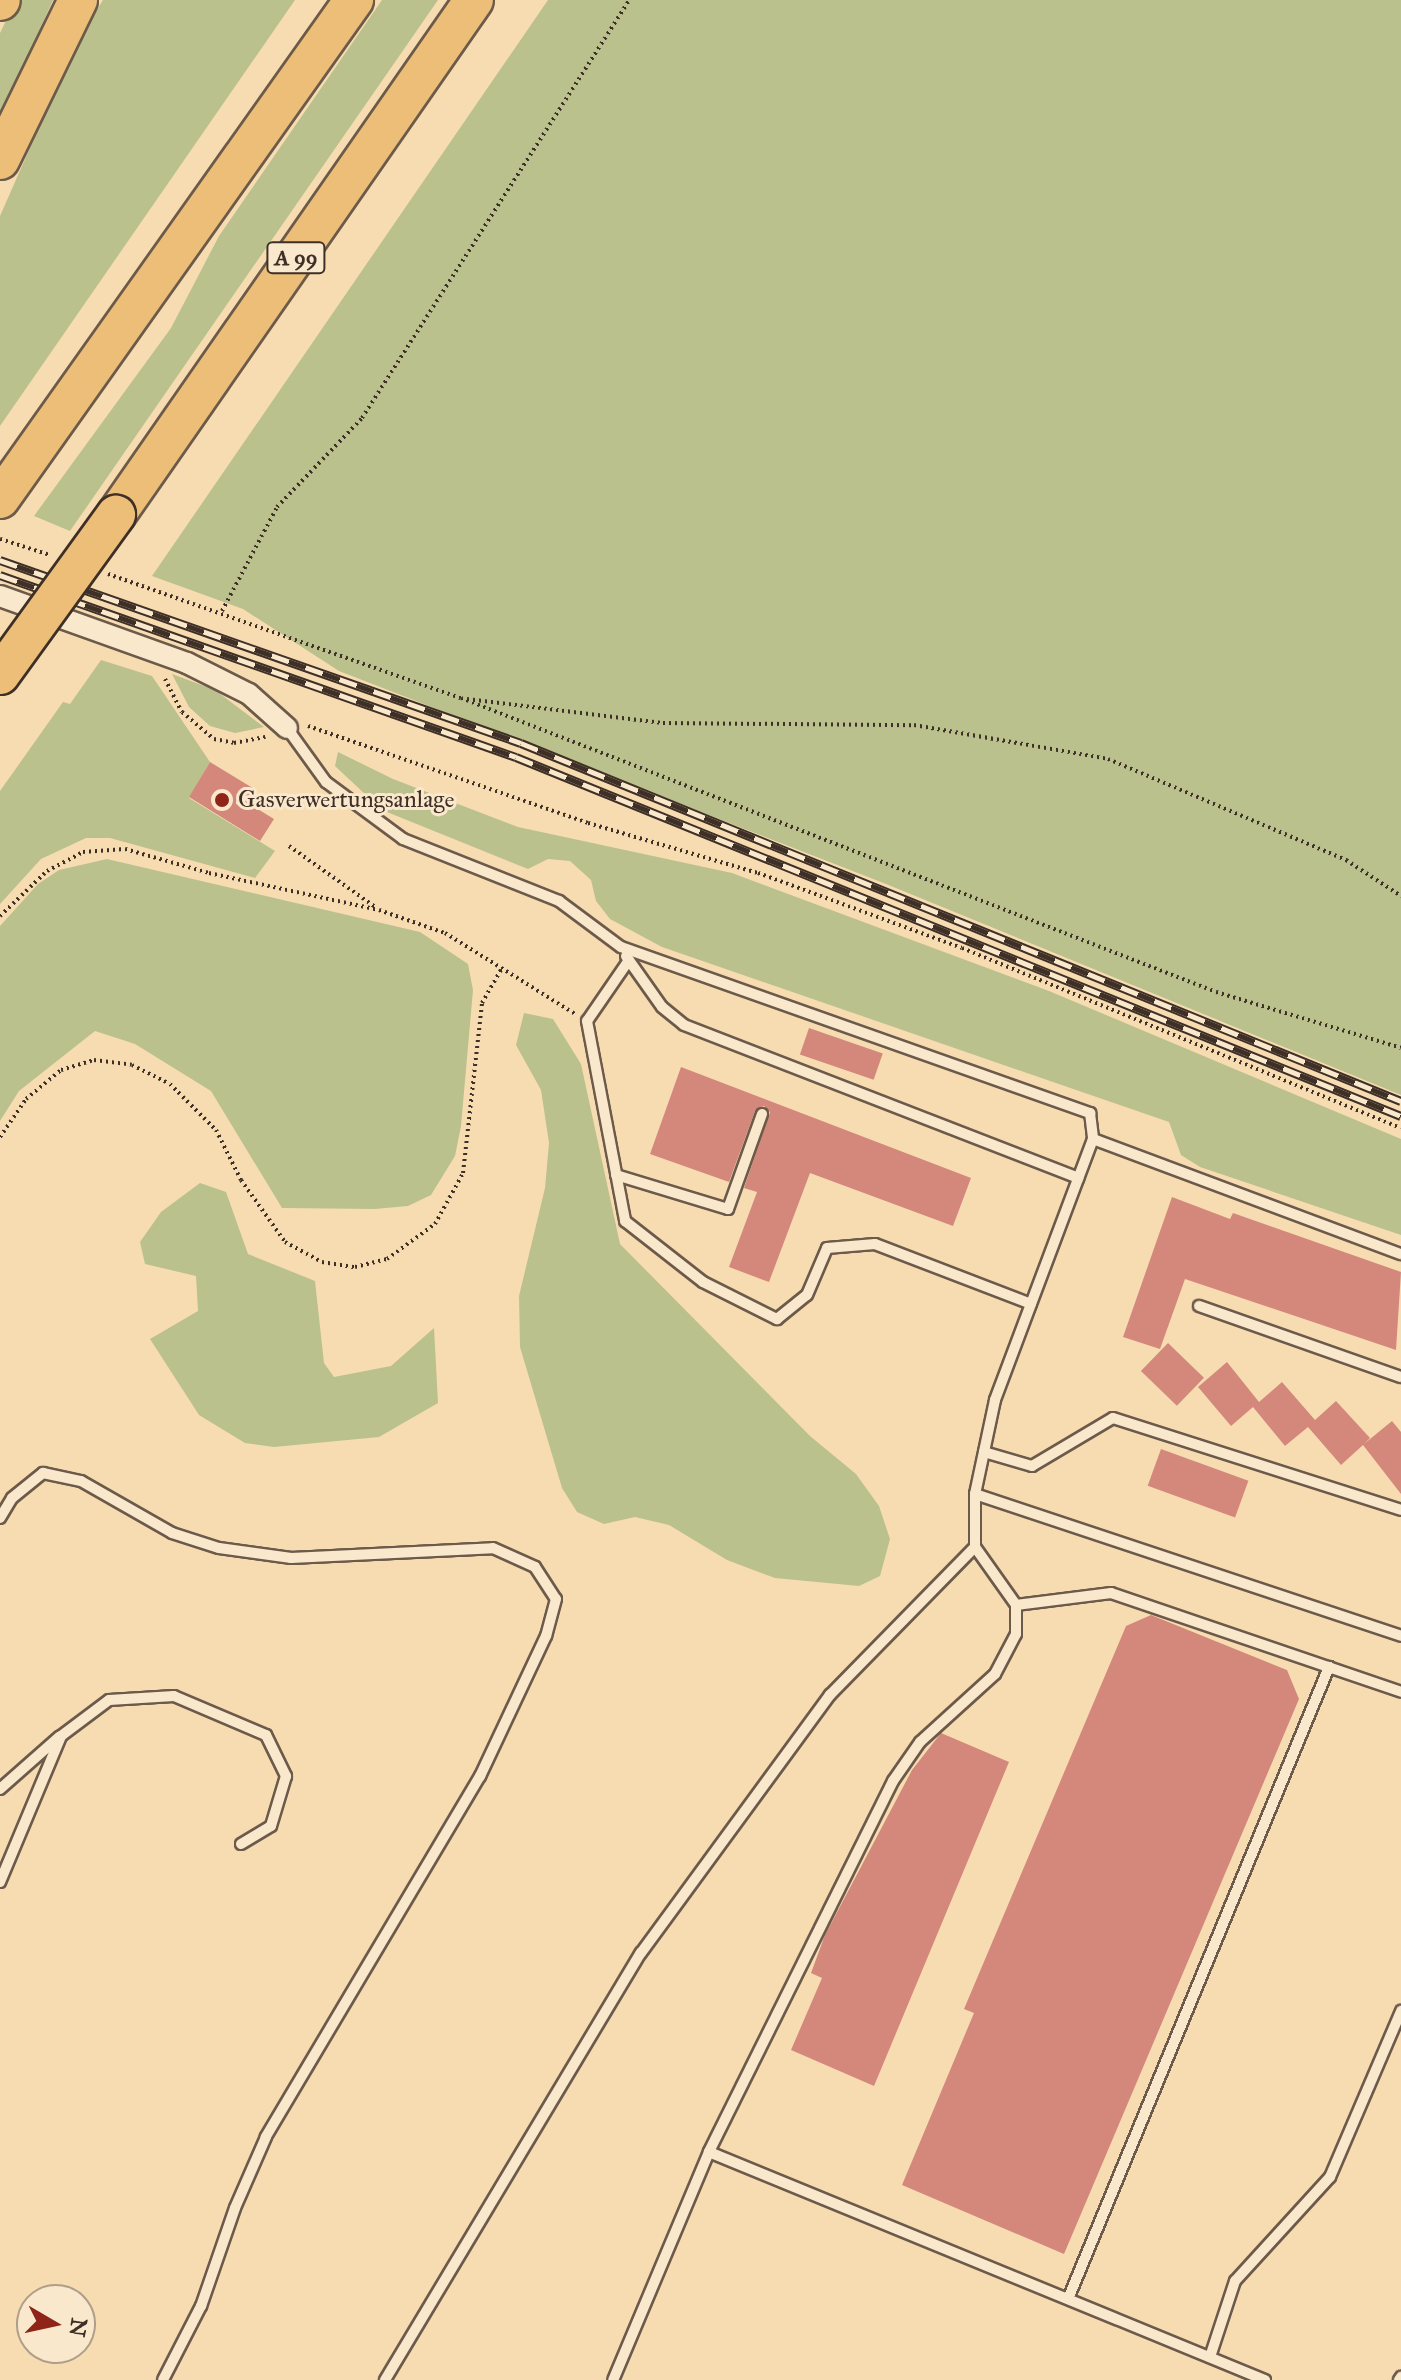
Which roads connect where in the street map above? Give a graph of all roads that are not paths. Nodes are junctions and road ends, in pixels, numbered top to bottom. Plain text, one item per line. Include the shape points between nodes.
1 (78, 0) edge
2 (354, 0) edge
3 (474, 0) edge
4 (0, 160) edge
5 (4, 484) edge
6 (0, 596) edge
7 (0, 675) edge
8 (287, 728) joint
9 (621, 947) junction
10 (629, 960) junction
11 (762, 1114) dead end
12 (1093, 1139) junction
13 (616, 1175) junction
14 (1078, 1178) junction
15 (1401, 1254) edge
16 (1031, 1304) junction
17 (1199, 1306) dead end
18 (1401, 1377) edge
19 (984, 1452) junction
20 (975, 1494) junction
21 (1401, 1510) edge
22 (0, 1518) edge
23 (975, 1547) junction
24 (1016, 1605) junction
25 (1401, 1636) edge
26 (1329, 1667) junction
27 (1401, 1692) edge
28 (61, 1736) junction
29 (0, 1789) edge
30 (241, 1844) dead end
31 (0, 1882) edge
32 (1401, 2011) edge
33 (709, 2152) junction
34 (1068, 2299) junction
35 (1210, 2357) junction
36 (163, 2380) edge
37 (385, 2380) edge
38 (613, 2380) edge
39 (1265, 2380) edge

1 - 4 highway
2 - 5 highway via 54,424
3 - 7 highway, A 99, bridge
6 - 8 street via 187,663 249,694
8 - 9 lane via 326,782 403,839 559,901
9 - 10 lane
9 - 12 lane via 1090,1113
10 - 13 lane via 587,1021
10 - 14 lane via 662,1007 684,1025
11 - 13 lane via 728,1209
12 - 14 lane
12 - 15 lane
13 - 16 lane via 625,1221 703,1282 777,1319 807,1295 827,1248 875,1244
14 - 16 lane
16 - 19 lane via 995,1400
17 - 18 lane
19 - 20 lane
19 - 21 lane via 1032,1466 1113,1418
20 - 23 lane
20 - 25 lane
22 - 36 lane via 12,1498 43,1473 81,1481 172,1533 219,1548 291,1558 493,1548 535,1567 556,1599 546,1636 480,1776 266,2137 201,2306
23 - 24 lane
23 - 37 lane via 830,1695 641,1953
24 - 26 lane via 1111,1593
24 - 33 lane via 1016,1634 995,1674 920,1742 893,1781
26 - 27 lane
26 - 34 lane
28 - 29 lane
28 - 30 lane via 109,1700 174,1696 266,1735 286,1776 271,1826
28 - 31 lane
32 - 35 lane via 1330,2177 1235,2281
33 - 34 lane
33 - 38 lane
34 - 35 lane
35 - 39 lane

